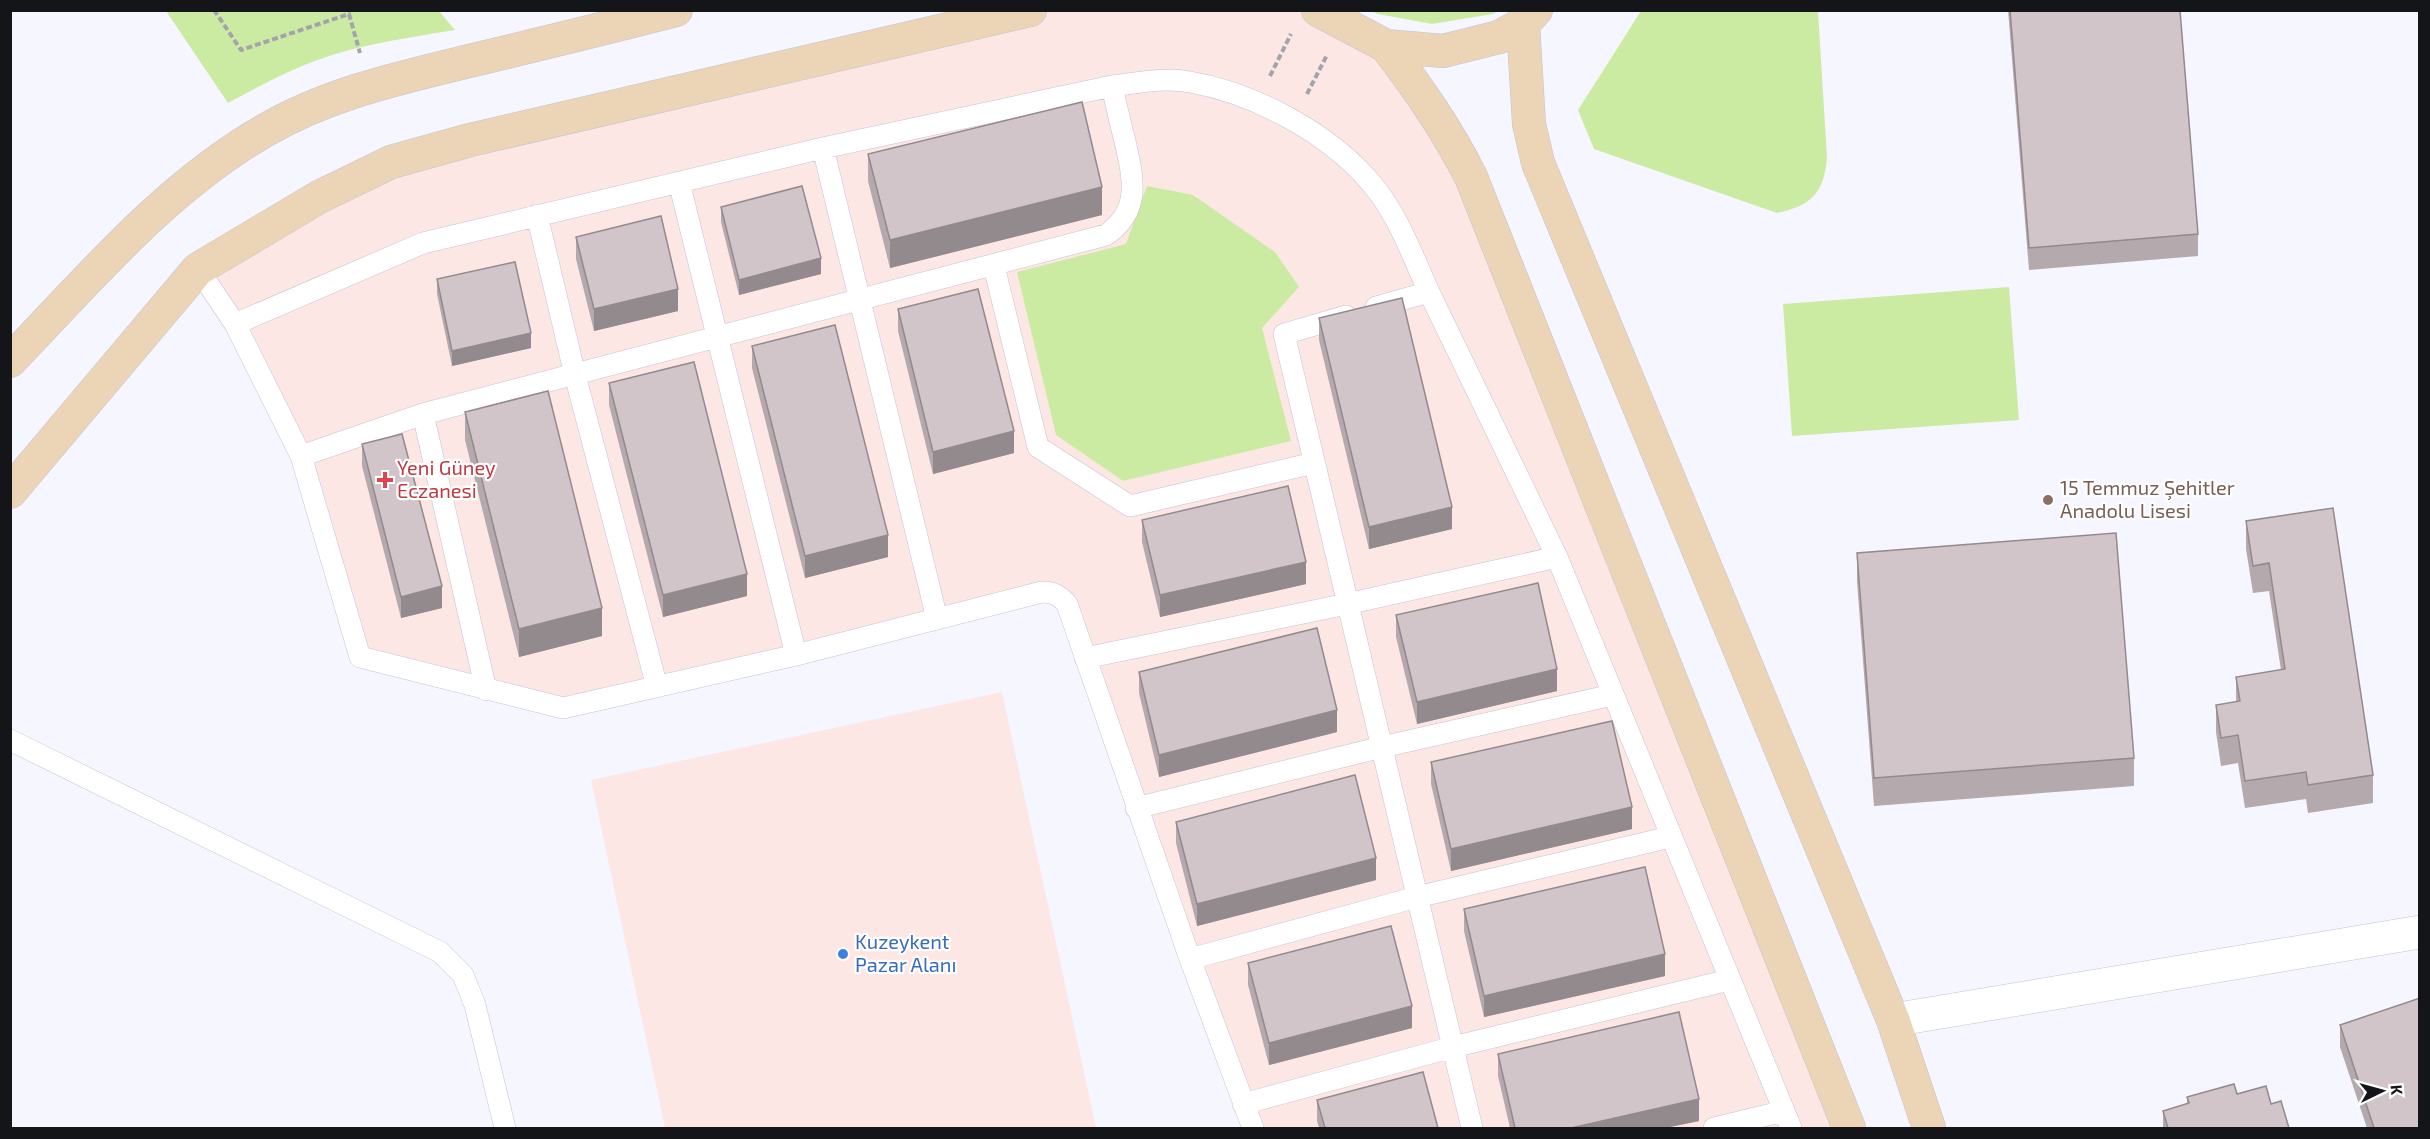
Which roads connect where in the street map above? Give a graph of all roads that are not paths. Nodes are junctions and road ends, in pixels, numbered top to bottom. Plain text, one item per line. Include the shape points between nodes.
1 (676, 10) edge
2 (1030, 10) edge
3 (1330, 17) edge
4 (1529, 17) edge
5 (1386, 46) junction
6 (1112, 86) junction
7 (822, 148) junction
8 (679, 182) junction
9 (537, 215) junction
10 (994, 266) junction
11 (198, 269) junction
12 (1429, 292) junction
13 (858, 301) junction
14 (235, 324) junction
15 (718, 338) junction
16 (10, 362) edge
17 (574, 375) junction
18 (423, 414) junction
19 (301, 456) junction
20 (1314, 463) junction
21 (10, 492) edge
22 (1557, 557) junction
23 (1347, 604) junction
24 (937, 619) junction
25 (796, 655) junction
26 (1085, 658) junction
27 (657, 687) junction
28 (486, 690) junction
29 (1612, 695) junction
30 (10, 740) edge
31 (1382, 747) junction
32 (1136, 808) junction
33 (1670, 837) junction
34 (1417, 897) junction
35 (2420, 932) edge
36 (1190, 959) junction
37 (1729, 980) junction
38 (1893, 1020) junction
39 (1453, 1047) junction
40 (1243, 1104) junction
41 (1787, 1120) edge
42 (505, 1128) edge
43 (1253, 1128) edge
44 (1472, 1128) edge
45 (1714, 1128) edge
46 (1849, 1128) edge
47 (1929, 1128) edge

1 - 16 main road via 370,86 304,110 264,131 154,212
2 - 11 main road via 470,140 391,162 319,197
3 - 5 main road
4 - 5 main road via 1498,37 1470,46 1443,51
4 - 38 main road via 1529,124 1539,163
5 - 46 main road via 1431,107 1470,177
6 - 7 lane
6 - 10 lane via 1133,187 1122,221 1096,240
6 - 12 lane via 1158,80 1189,81 1232,93 1323,139 1372,184 1401,230
7 - 8 lane
7 - 13 lane
8 - 9 lane
8 - 15 lane
9 - 14 lane via 423,243
9 - 17 lane
10 - 13 lane
10 - 20 lane via 1038,447 1130,506
11 - 14 lane
11 - 21 main road
12 - 20 lane via 1284,334
12 - 22 lane
13 - 15 lane
13 - 24 lane
14 - 19 lane
15 - 17 lane
15 - 25 lane
17 - 18 lane
17 - 27 lane
18 - 19 lane
18 - 28 lane
19 - 28 lane via 360,657
20 - 23 lane
22 - 23 lane
22 - 29 lane
23 - 26 lane
23 - 31 lane
24 - 25 lane
24 - 26 lane via 1051,592 1067,604
25 - 27 lane
26 - 32 lane
27 - 28 lane via 563,708
29 - 31 lane
29 - 33 lane
30 - 42 lane via 440,952 463,975 475,1005
31 - 32 lane
31 - 34 lane
32 - 36 lane
33 - 34 lane
33 - 37 lane
34 - 36 lane
34 - 39 lane
35 - 38 street
36 - 40 lane
37 - 39 lane
37 - 41 lane
38 - 47 main road
39 - 40 lane
39 - 44 lane
40 - 43 lane
41 - 45 lane

